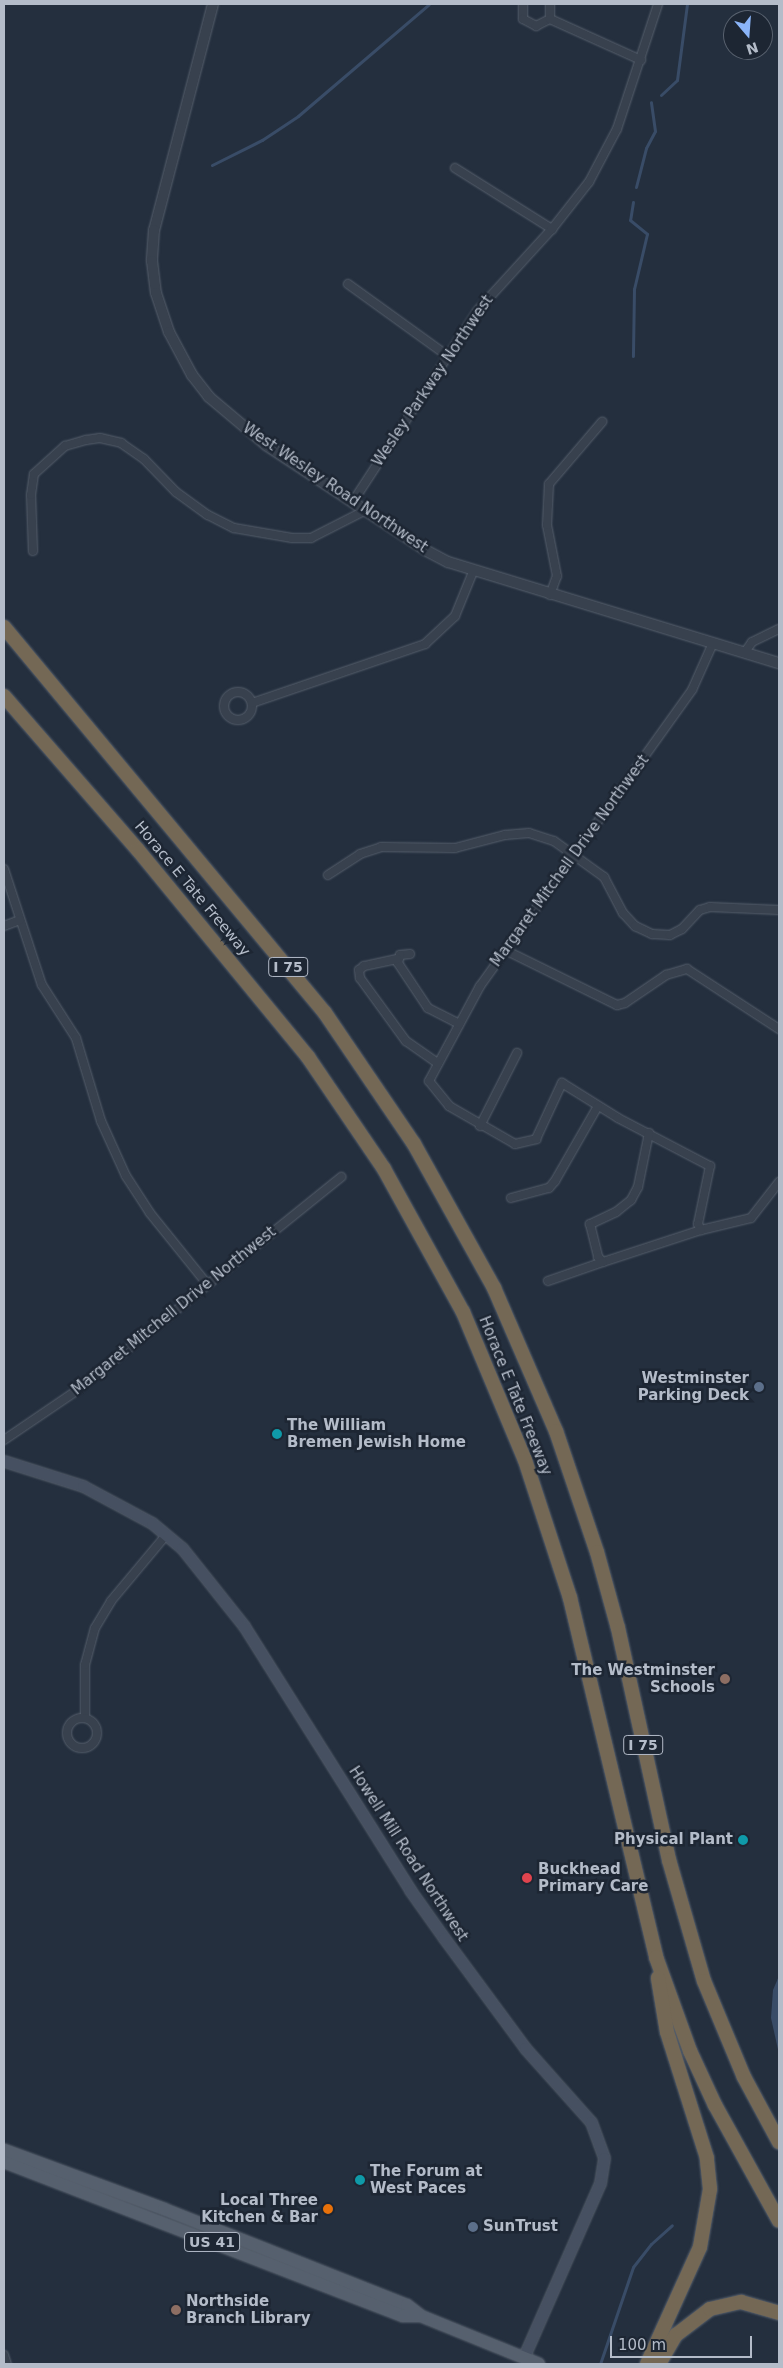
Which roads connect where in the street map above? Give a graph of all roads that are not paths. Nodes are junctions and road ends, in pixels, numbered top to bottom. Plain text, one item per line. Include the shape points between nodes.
1 (213, 4) edge
2 (523, 4) edge
3 (550, 4) edge
4 (658, 4) edge
5 (550, 19) junction
6 (640, 60) junction
7 (455, 168) dead end
8 (552, 229) junction
9 (348, 284) dead end
10 (448, 356) junction
11 (602, 422) dead end
12 (352, 503) junction
13 (364, 511) junction
14 (33, 551) dead end
15 (473, 572) junction
16 (550, 595) junction
17 (4, 627) edge
18 (779, 629) edge
19 (713, 643) junction
20 (745, 652) junction
21 (779, 663) edge
22 (4, 696) edge
23 (252, 702) dead end
24 (574, 857) junction
25 (4, 869) edge
26 (328, 875) dead end
27 (779, 910) edge
28 (20, 920) junction
29 (4, 926) edge
30 (505, 950) junction
31 (410, 954) dead end
32 (397, 959) junction
33 (458, 1024) junction
34 (779, 1029) edge
35 (517, 1053) dead end
36 (438, 1063) junction
37 (598, 1106) junction
38 (480, 1126) junction
39 (649, 1133) junction
40 (341, 1177) dead end
41 (779, 1182) edge
42 (511, 1198) dead end
43 (701, 1230) junction
44 (603, 1262) junction
45 (548, 1281) dead end
46 (207, 1284) junction
47 (4, 1440) edge
48 (4, 1461) edge
49 (167, 1534) junction
50 (85, 1718) dead end
51 (656, 1957) junction
52 (779, 2142) edge
53 (4, 2150) edge
54 (4, 2162) edge
55 (779, 2221) edge
56 (779, 2313) edge
57 (420, 2316) junction
58 (654, 2348) junction
59 (4, 2355) edge
60 (523, 2358) junction
61 (7, 2364) edge
62 (539, 2364) edge
63 (642, 2364) edge
64 (647, 2364) edge
65 (659, 2364) edge

1 - 12 street, West Wesley Road Northwest via 154,230 152,261 156,293 178,352 209,397 266,446
2 - 5 street via 522,14 531,25 541,25
3 - 5 street
4 - 6 street, Wesley Parkway Northwest
5 - 6 street
6 - 8 street, Wesley Parkway Northwest via 617,129 604,156 589,182
7 - 8 street
8 - 10 street, Wesley Parkway Northwest via 493,291
9 - 10 street
10 - 12 street, Wesley Parkway Northwest
11 - 16 street via 549,484 547,525 557,576
12 - 13 street, West Wesley Road Northwest
13 - 14 street via 311,538 234,528 208,516 184,498 144,459 121,443 93,439 65,446 34,474 31,495
13 - 15 street, West Wesley Road Northwest via 425,550
15 - 16 street, West Wesley Road Northwest
15 - 23 street via 455,616 425,644
16 - 19 street, West Wesley Road Northwest
17 - 52 highway, Horace E Tate Freeway / I 75 via 325,1013 392,1109 467,1235 520,1343 574,1483 618,1628 669,1860 704,1981 744,2077
18 - 20 street via 752,642
19 - 20 street, West Wesley Road Northwest
19 - 24 street, Margaret Mitchell Drive Northwest via 692,690
20 - 21 street, West Wesley Road Northwest
22 - 51 highway, Horace E Tate Freeway / I 75 via 138,850 308,1056 384,1169 425,1239 485,1360 552,1536 590,1679
24 - 26 street via 546,837 516,833 455,848 381,847 360,854
24 - 27 street via 604,877 623,913 635,926 652,934 670,935 682,929 700,910 710,907
24 - 30 street, Margaret Mitchell Drive Northwest
25 - 28 street
28 - 29 street
28 - 46 street via 42,985 76,1038 101,1121 126,1176 150,1213
30 - 33 street, Margaret Mitchell Drive Northwest
30 - 34 street via 617,1005 625,1003 666,974 687,969
31 - 32 street via 400,955
32 - 33 street via 428,1008
32 - 36 street via 364,966 359,970 360,978 406,1042
33 - 36 street, Margaret Mitchell Drive Northwest
35 - 38 street
36 - 38 street, Margaret Mitchell Drive Northwest via 429,1081 449,1106
37 - 38 street via 562,1083 536,1139 515,1144
37 - 39 street
37 - 42 street via 549,1188
39 - 43 street via 710,1166 698,1224
39 - 44 street via 638,1187 631,1200 616,1212 590,1224 598,1256
40 - 46 street, Margaret Mitchell Drive Northwest
41 - 43 street via 751,1218
43 - 44 street
44 - 45 street
46 - 47 street, Margaret Mitchell Drive Northwest via 76,1391
48 - 49 main road, Howell Mill Road Northwest via 84,1486
49 - 50 street via 111,1601 95,1628 85,1665
49 - 60 main road, Howell Mill Road Northwest via 208,1577 244,1626 410,1890 497,2012 584,2112 597,2134 604,2158 600,2183
51 - 55 highway, Horace E Tate Freeway / I 75 via 690,2050 715,2104
51 - 58 highway via 667,2032 702,2141 710,2189 700,2247
53 - 57 main road, US 41 via 408,2305
54 - 57 main road, US 41 via 403,2316
56 - 65 highway via 741,2302 710,2309 676,2334
57 - 60 main road, US 41
58 - 63 highway
58 - 64 highway
59 - 61 street
60 - 62 main road, US 41

